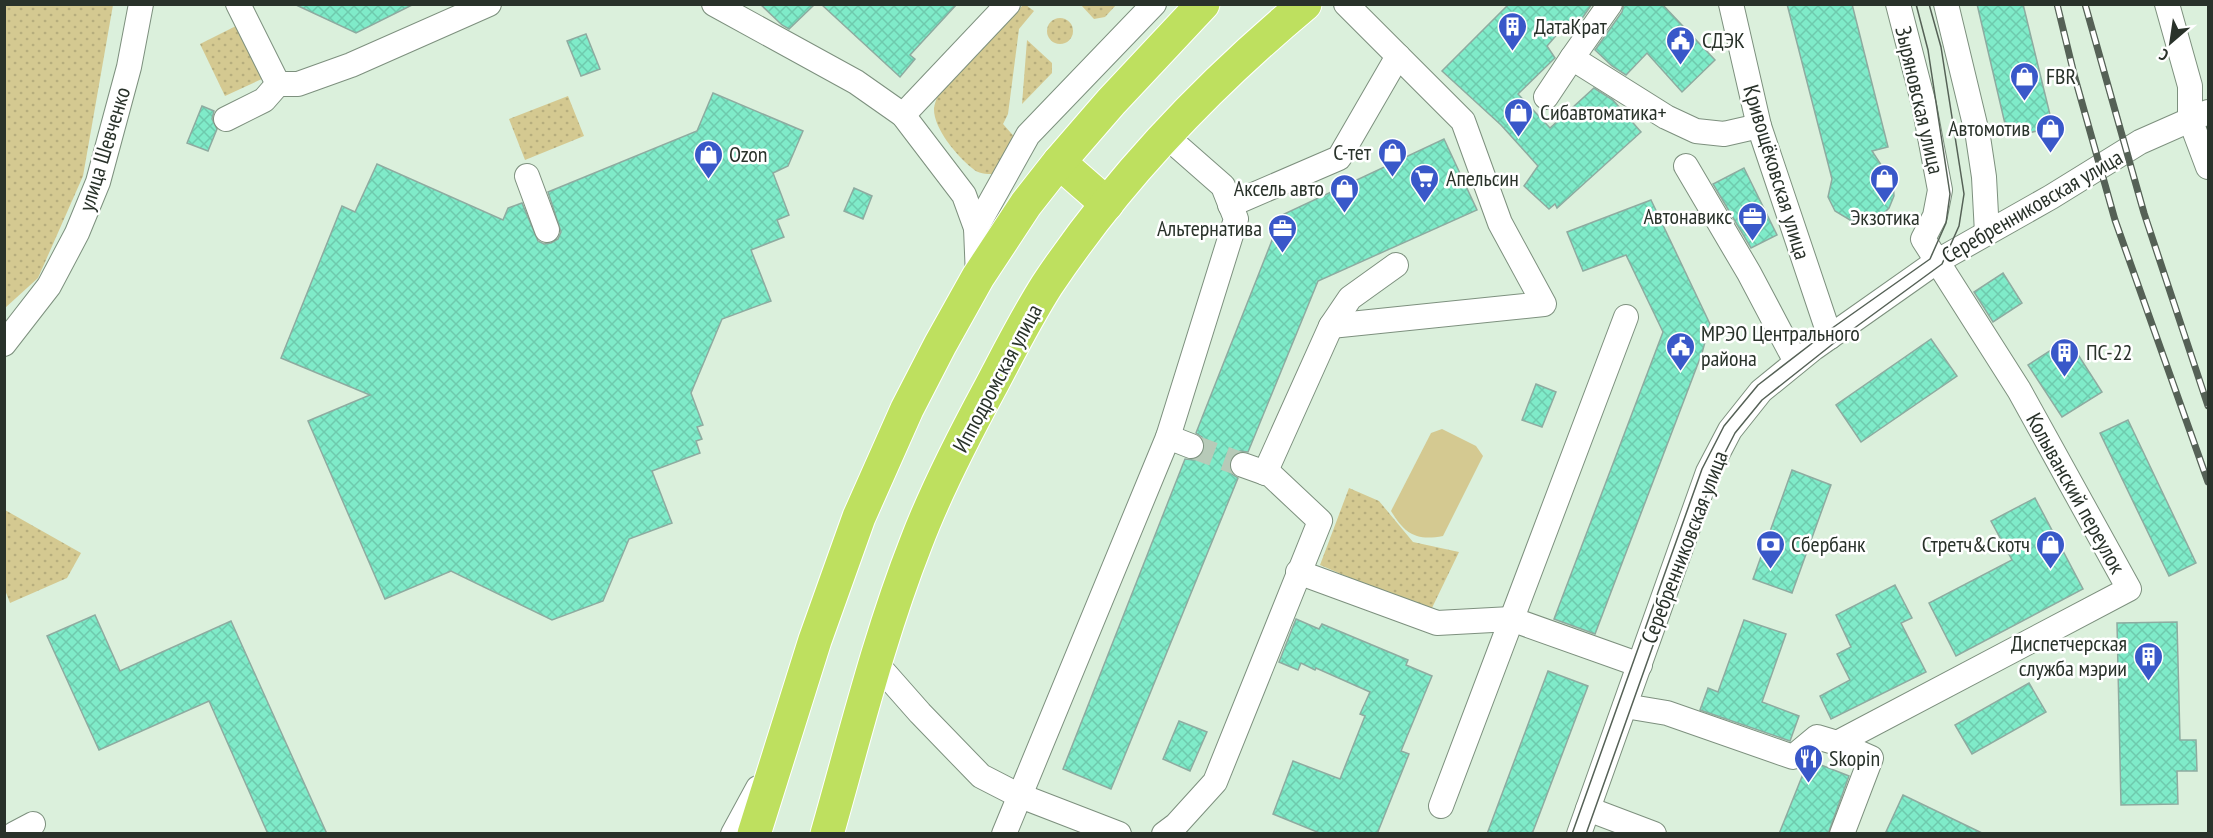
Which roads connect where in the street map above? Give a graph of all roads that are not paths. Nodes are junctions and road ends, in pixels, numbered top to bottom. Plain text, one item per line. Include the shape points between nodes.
1 (141, 4) edge
2 (238, 4) edge
3 (489, 4) edge
4 (714, 4) edge
5 (1008, 4) edge
6 (1154, 4) edge
7 (1203, 4) edge
8 (1305, 4) edge
9 (1346, 4) edge
10 (1610, 4) edge
11 (1731, 4) edge
12 (1898, 4) edge
13 (1946, 4) edge
14 (2167, 4) edge
15 (1398, 56) junction
16 (1572, 58) junction
17 (278, 84) junction
18 (1546, 97) dead end
19 (903, 115) junction
20 (2199, 116) edge
21 (226, 120) dead end
22 (1759, 126) junction
23 (1166, 136) junction
24 (1059, 162) junction
25 (1686, 166) dead end
26 (2208, 167) edge
27 (526, 176) dead end
28 (1107, 204) junction
29 (1230, 205) junction
30 (976, 228) junction
31 (547, 230) dead end
32 (1986, 233) junction
33 (1936, 261) junction
34 (1396, 265) dead end
35 (978, 277) junction
36 (1626, 317) dead end
37 (1331, 327) junction
38 (1830, 337) junction
39 (4, 344) edge
40 (1796, 362) junction
41 (1298, 572) junction
42 (1511, 619) junction
43 (875, 662) junction
44 (1640, 665) junction
45 (1625, 706) junction
46 (785, 739) junction
47 (1837, 743) junction
48 (1018, 795) junction
49 (1441, 806) dead end
50 (1588, 809) junction
51 (733, 834) edge
52 (754, 834) edge
53 (827, 834) edge
54 (1004, 834) edge
55 (1119, 834) edge
56 (1164, 834) edge
57 (1579, 834) edge
58 (1654, 834) edge
59 (1842, 834) edge

1 - 39 street, улица Шевченко via 98,182 50,286
2 - 17 street
3 - 17 street via 351,65 298,84
4 - 19 street via 856,82
5 - 19 street
6 - 30 street via 1028,135
7 - 24 highway
8 - 23 highway, Ипподромская улица via 1259,43
9 - 15 street
10 - 16 street
11 - 22 street, Кривощёковская улица
12 - 33 street, Зыряновская улица via 1924,105 1940,190 1935,216 1923,239
13 - 32 street, Зыряновская улица via 1978,136
14 - 20 street
15 - 29 street via 1339,158
15 - 37 street via 1463,121 1500,223 1544,304
16 - 18 street
16 - 22 street via 1696,132 1724,134
17 - 21 street via 264,100
19 - 30 street via 964,195
20 - 26 street
20 - 32 street, Серебренниковская улица via 2140,142
22 - 38 street, Кривощёковская улица
23 - 28 highway, Ипподромская улица
23 - 29 street via 1222,186
24 - 28 highway
24 - 35 highway
25 - 40 street
27 - 31 street
28 - 43 highway, Ипподромская улица via 1047,286 966,434 916,542
29 - 48 street via 1236,219 1179,441
30 - 35 street
32 - 33 street, Серебренниковская улица
33 - 38 street, Серебренниковская улица
33 - 47 street, Колыванский переулок via 2019,390 2129,589
34 - 37 street via 1350,298
35 - 46 highway via 907,409 859,517
36 - 42 street
37 - 41 street via 1254,469 1271,475 1320,521
38 - 40 street, Серебренниковская улица
40 - 44 street, Серебренниковская улица via 1761,391 1730,430 1708,472
41 - 42 street via 1437,623
41 - 56 street via 1215,782
42 - 44 street
42 - 49 street
43 - 48 street via 981,776
43 - 53 highway, Ипподромская улица
44 - 45 street, Серебренниковская улица
45 - 47 street, Колыванский переулок via 1667,713 1793,757 1817,737
45 - 50 street, Серебренниковская улица
46 - 51 street
46 - 52 highway
47 - 59 street via 1871,758
48 - 54 street
48 - 55 street
50 - 57 street, Серебренниковская улица
50 - 58 street

